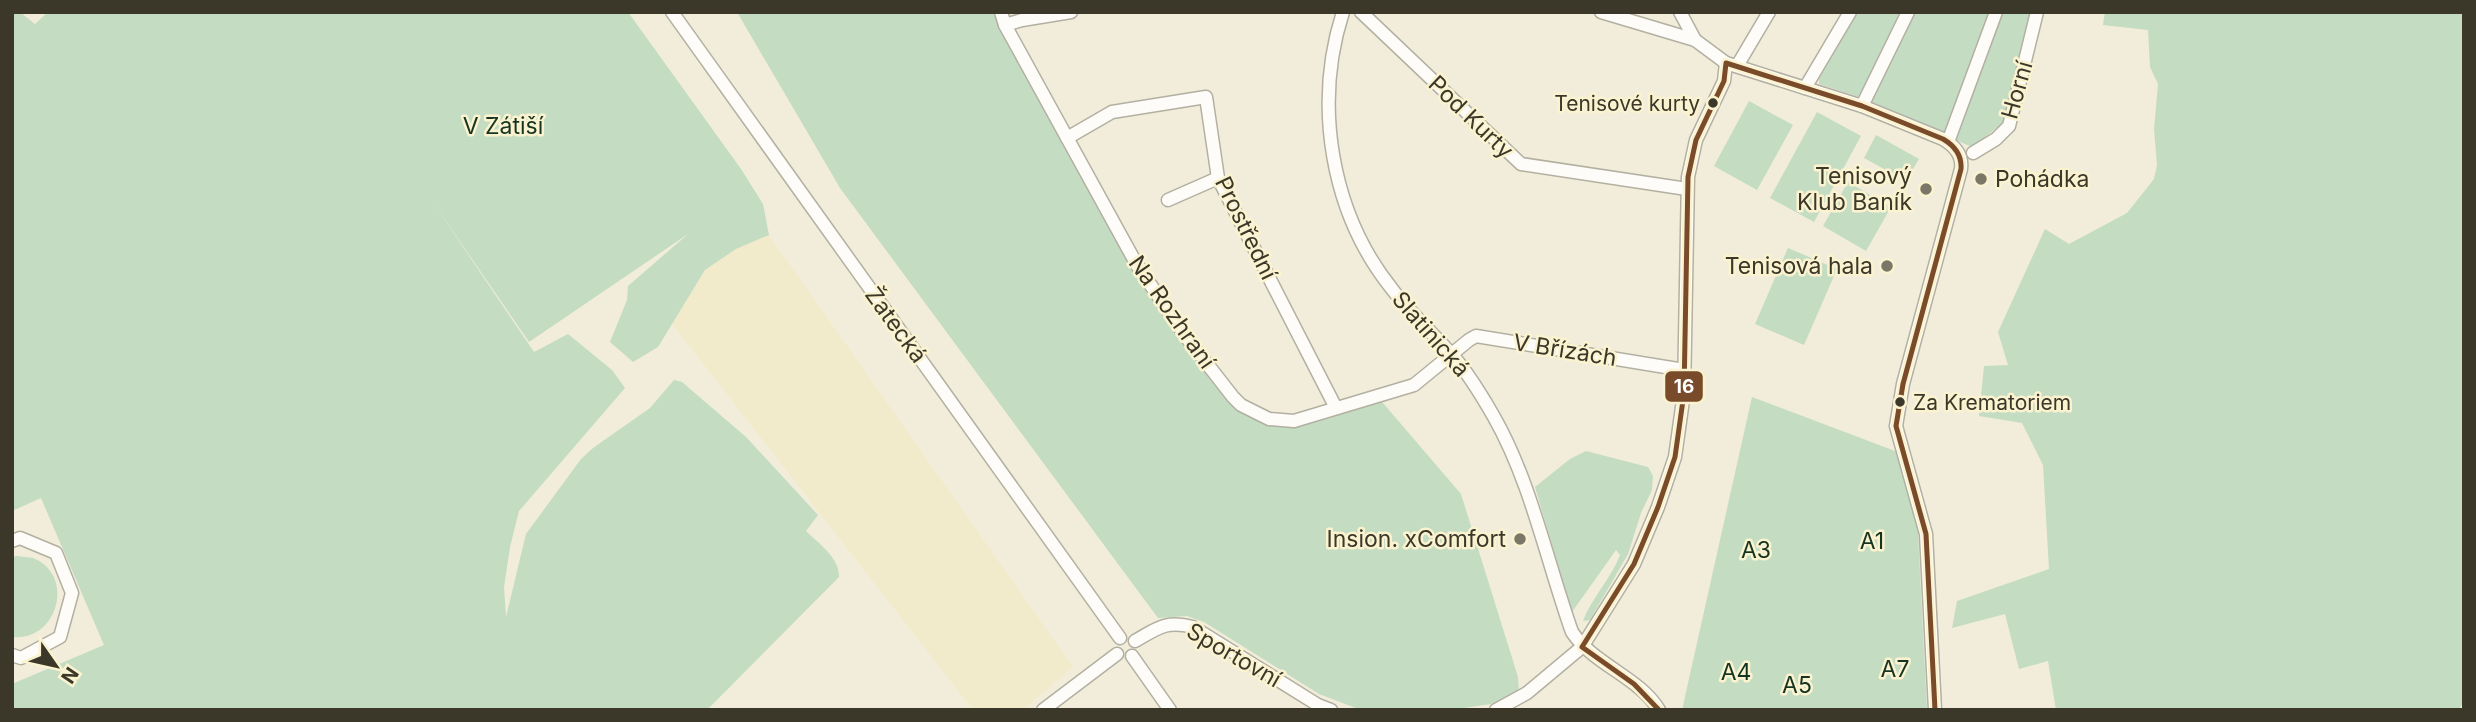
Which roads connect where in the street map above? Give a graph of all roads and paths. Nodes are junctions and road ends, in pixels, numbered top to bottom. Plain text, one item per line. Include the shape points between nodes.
1 (672, 12) edge
2 (1071, 12) edge
3 (1343, 12) edge
4 (1361, 12) edge
5 (1601, 12) edge
6 (1680, 12) edge
7 (1769, 12) edge
8 (1850, 12) edge
9 (1908, 12) edge
10 (1996, 12) edge
11 (2037, 12) edge
12 (1003, 18) edge
13 (1695, 40) junction
14 (1731, 65) junction
15 (1205, 83) dead end
16 (1805, 88) junction
17 (1206, 96) junction
18 (1862, 106) junction
19 (1067, 138) junction
20 (1948, 142) junction
21 (1967, 154) junction
22 (1218, 178) junction
23 (1687, 189) junction
24 (1168, 200) dead end
25 (1452, 355) junction
26 (1684, 370) junction
27 (1336, 408) junction
28 (12, 541) edge
29 (1120, 638) junction
30 (1135, 641) junction
31 (1582, 647) junction
32 (1117, 654) junction
33 (12, 655) edge
34 (1132, 656) junction
35 (1043, 710) edge
36 (1170, 710) edge
37 (1331, 710) edge
38 (1496, 710) edge
39 (1659, 710) edge
40 (1935, 710) edge

1 - 29 street, Žatecká
2 - 12 street via 1022,20
3 - 25 street, Slatinická via 1333,51 1329,111 1341,191 1368,254 1390,287
4 - 23 street, Pod Kurty via 1521,164
5 - 13 street
6 - 13 street
7 - 14 street
8 - 16 street
9 - 18 street
10 - 20 street
11 - 21 street, Horní via 2009,126 1996,139
12 - 19 street, Na Rozhraní
13 - 14 street
14 - 16 street
14 - 23 street via 1696,140
15 - 17 street, Prostřední
16 - 18 street
17 - 19 street via 1112,112
17 - 22 street, Prostřední
18 - 20 street
19 - 27 street, Na Rozhraní via 1137,265 1233,397 1269,419 1294,421
20 - 21 street
21 - 40 street via 1903,384 1896,426 1926,534
22 - 24 street
22 - 27 street, Prostřední
23 - 26 street
25 - 26 street, V Břízách via 1476,336
25 - 27 street, Na Rozhraní via 1414,384
25 - 31 street, Slatinická via 1506,440 1572,632
26 - 31 street via 1675,457 1658,507 1634,564
28 - 33 street via 20,538 56,553 72,593 60,637 21,658
29 - 30 street
29 - 32 street via 1115,644
30 - 34 street
30 - 37 street, Sportovní via 1165,624 1194,627
31 - 38 street via 1527,693
31 - 39 street via 1626,678
32 - 34 street
32 - 35 street
34 - 36 street

